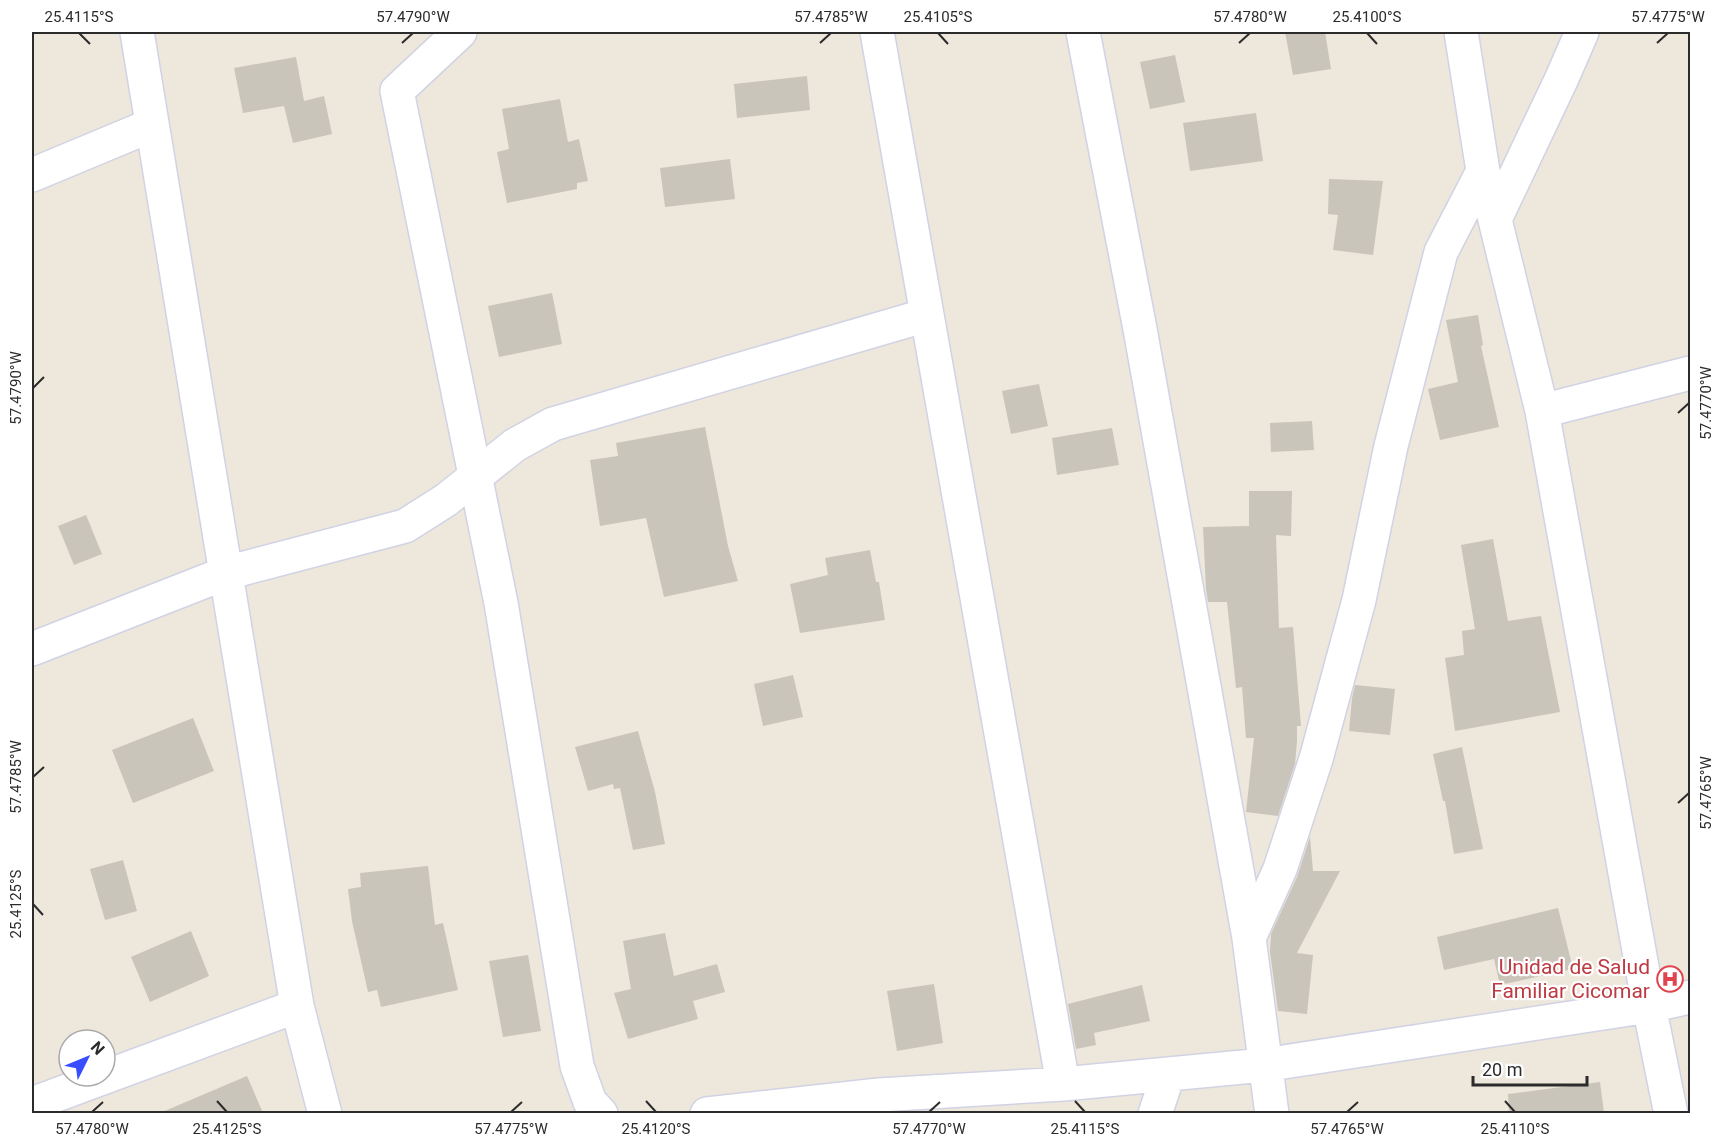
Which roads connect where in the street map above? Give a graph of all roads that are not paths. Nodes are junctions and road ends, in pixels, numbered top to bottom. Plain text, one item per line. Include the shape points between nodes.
1 (138, 32) edge
2 (460, 32) edge
3 (877, 32) edge
4 (1083, 32) edge
5 (1461, 32) edge
6 (1582, 32) edge
7 (152, 125) junction
8 (1483, 171) junction
9 (32, 175) edge
10 (1495, 219) junction
11 (927, 315) junction
12 (1690, 373) edge
13 (1542, 411) junction
14 (474, 477) junction
15 (226, 573) junction
16 (32, 649) edge
17 (1249, 938) junction
18 (1690, 997) edge
19 (297, 1006) junction
20 (1650, 1006) junction
21 (1264, 1065) junction
22 (1168, 1075) junction
23 (1063, 1084) junction
24 (32, 1104) edge
25 (879, 1104) edge
26 (325, 1113) edge
27 (601, 1113) edge
28 (707, 1113) edge
29 (1155, 1113) edge
30 (1272, 1113) edge
31 (1671, 1113) edge

1 - 7 street
2 - 14 street via 397,92
3 - 11 street
4 - 17 street
5 - 8 street
6 - 10 street
7 - 9 street
7 - 15 street
8 - 10 street
8 - 17 street via 1441,252 1391,446 1359,600 1316,759 1280,869
10 - 13 street
11 - 14 street via 553,424 515,445
11 - 23 street
12 - 13 street
13 - 20 street
14 - 15 street via 447,500 405,526
14 - 27 street via 501,603 577,1066 590,1102
15 - 16 street
15 - 19 street
17 - 21 street
18 - 20 street
19 - 24 street
19 - 26 street
20 - 21 street
20 - 31 street
21 - 22 street
21 - 30 street
22 - 23 street
22 - 29 street
23 - 25 street
25 - 28 street

